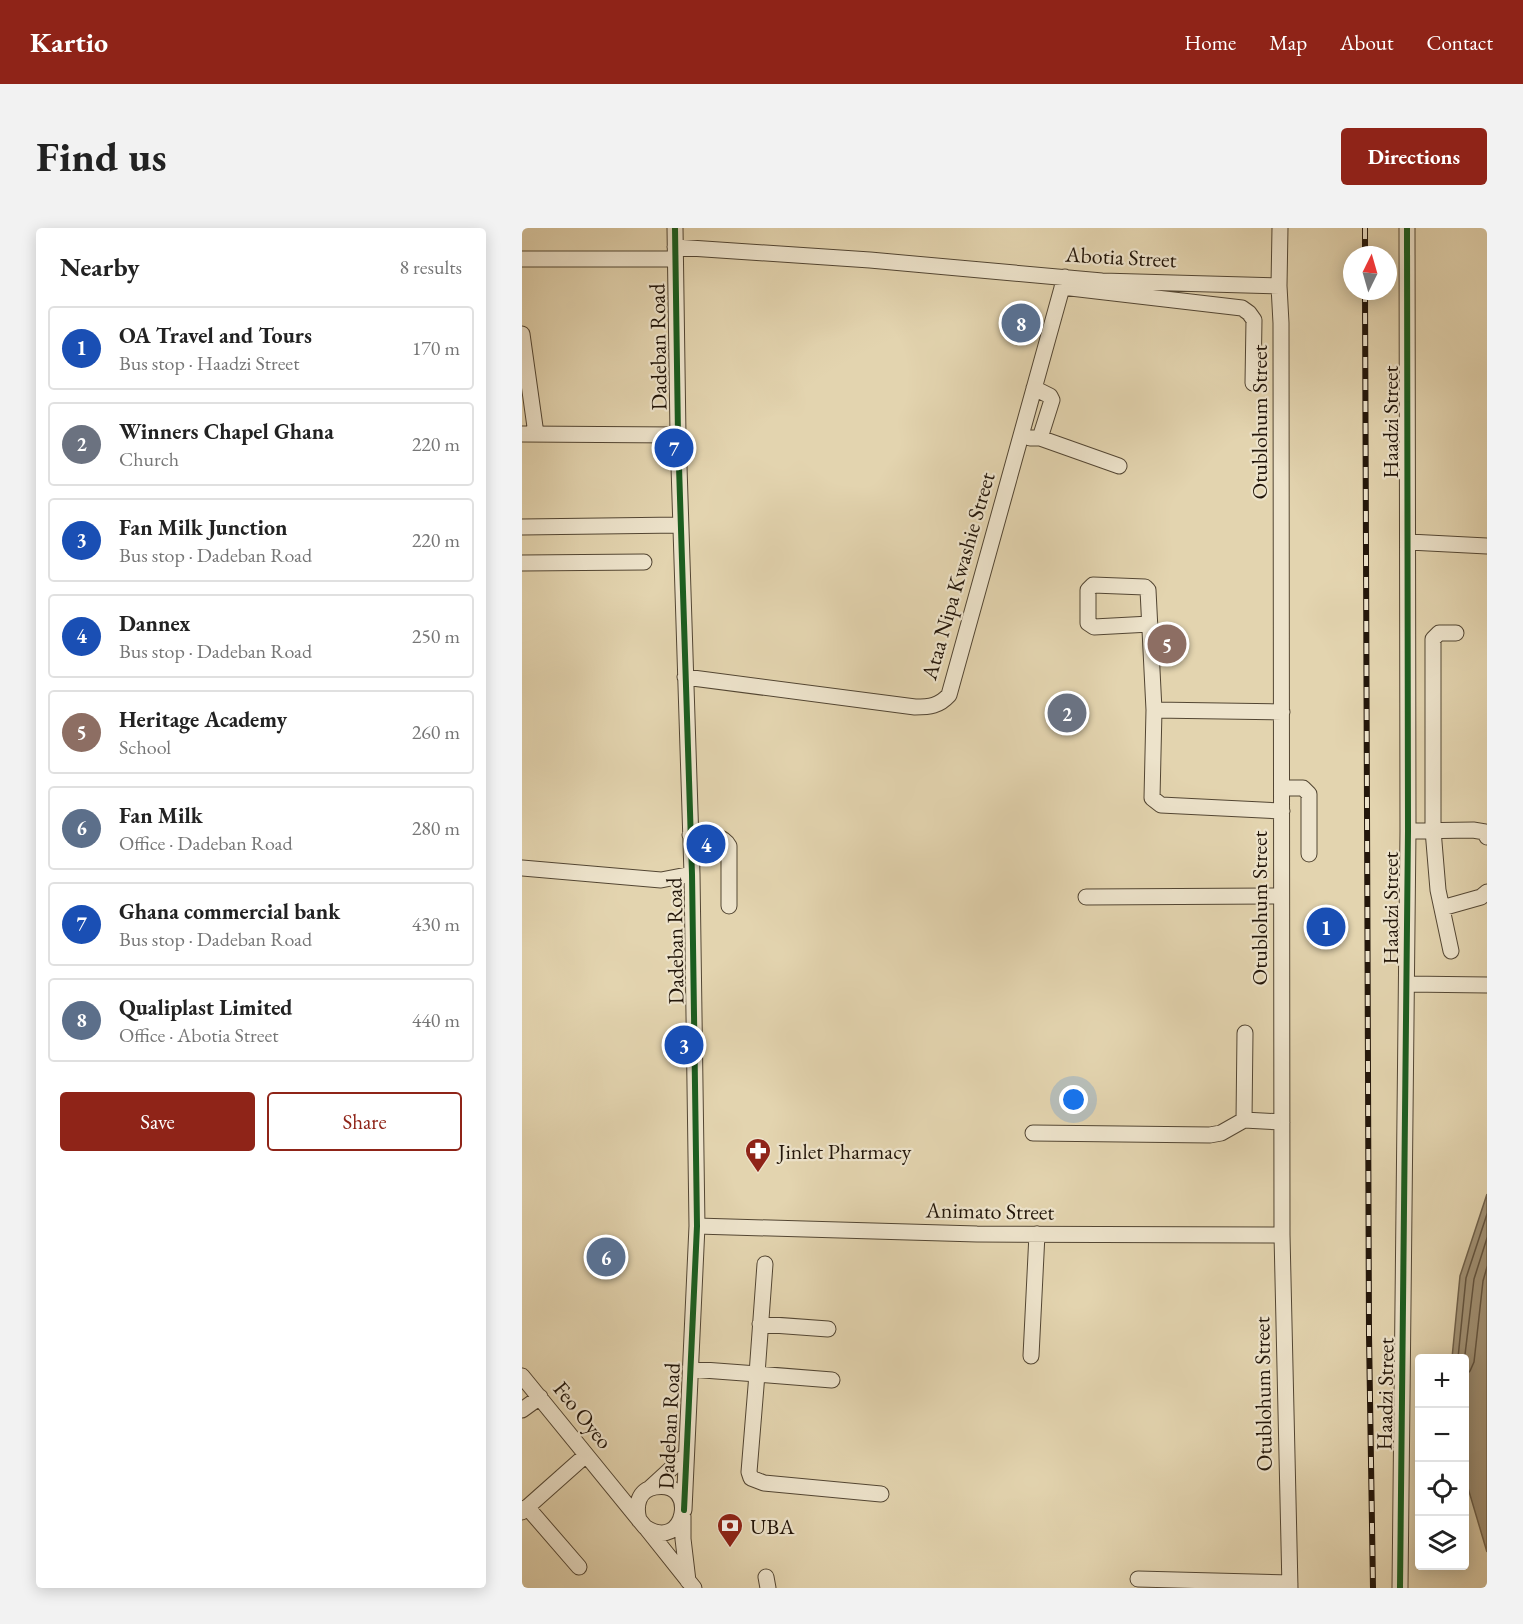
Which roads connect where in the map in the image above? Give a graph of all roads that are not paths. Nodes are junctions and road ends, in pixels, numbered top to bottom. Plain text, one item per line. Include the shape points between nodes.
1 (675, 228) edge
2 (1280, 228) edge
3 (1407, 228) edge
4 (675, 253) junction
5 (522, 259) edge
6 (1064, 282) junction
7 (1279, 286) junction
8 (522, 334) edge
9 (1253, 383) dead end
10 (1034, 388) junction
11 (529, 434) edge
12 (678, 435) junction
13 (1021, 437) junction
14 (1040, 438) junction
15 (1119, 466) dead end
16 (680, 525) junction
17 (522, 527) edge
18 (1408, 542) junction
19 (1487, 546) edge
20 (644, 562) dead end
21 (522, 563) edge
22 (1150, 624) junction
23 (1456, 633) dead end
24 (685, 677) junction
25 (1408, 677) junction
26 (1433, 680) junction
27 (1154, 710) junction
28 (1282, 712) junction
29 (1282, 789) junction
30 (1282, 811) junction
31 (1433, 830) junction
32 (1408, 831) junction
33 (690, 835) junction
34 (1487, 837) edge
35 (1309, 854) dead end
36 (522, 868) edge
37 (692, 874) junction
38 (1487, 892) edge
39 (1280, 896) junction
40 (1086, 897) dead end
41 (729, 906) dead end
42 (1442, 908) junction
43 (1451, 951) dead end
44 (1407, 984) junction
45 (1487, 985) edge
46 (1245, 1033) dead end
47 (1244, 1120) junction
48 (1282, 1122) junction
49 (1033, 1133) dead end
50 (697, 1226) junction
51 (1037, 1234) junction
52 (1282, 1235) junction
53 (765, 1264) dead end
54 (760, 1324) junction
55 (828, 1329) dead end
56 (1031, 1356) dead end
57 (690, 1369) junction
58 (757, 1374) junction
59 (522, 1377) edge
60 (832, 1380) dead end
61 (540, 1397) junction
62 (522, 1410) edge
63 (586, 1455) junction
64 (686, 1455) junction
65 (609, 1483) junction
66 (647, 1490) junction
67 (881, 1494) dead end
68 (524, 1510) edge
69 (683, 1513) junction
70 (643, 1525) junction
71 (579, 1567) dead end
72 (1138, 1579) dead end
73 (691, 1584) edge
74 (1290, 1586) edge
75 (1400, 1588) edge

1 - 4 street, Dadeban Road
2 - 7 street, Otublohum Street
3 - 18 street, Haadzi Street
4 - 5 street, Abotia Street
4 - 6 street, Abotia Street via 870,260
4 - 12 street, Dadeban Road
6 - 7 street, Abotia Street
6 - 9 street via 1242,308 1254,320
6 - 10 street, Ataa Nipa Kwashie Street
7 - 28 street, Otublohum Street
8 - 11 street
10 - 13 street, Ataa Nipa Kwashie Street
10 - 14 street via 1052,400
11 - 12 street
12 - 16 street, Dadeban Road
13 - 14 street
13 - 24 street, Ataa Nipa Kwashie Street via 949,694 941,704 915,707
14 - 15 street
16 - 17 street
16 - 24 street, Dadeban Road
18 - 19 street
18 - 25 street, Haadzi Street
20 - 21 street
22 - 22 street via 1148,590 1144,587 1093,585 1088,590 1088,623 1094,627
22 - 27 street
23 - 26 street via 1439,633 1433,639
24 - 33 street, Dadeban Road
25 - 26 street
25 - 32 street, Haadzi Street
26 - 31 street
27 - 28 street
27 - 30 street via 1155,802
28 - 29 street, Otublohum Street
29 - 30 street, Otublohum Street
29 - 35 street via 1303,788 1308,794
30 - 39 street, Otublohum Street
31 - 32 street
31 - 34 street via 1473,830 1485,832
31 - 42 street
32 - 44 street, Haadzi Street
33 - 37 street, Dadeban Road
33 - 41 street via 721,837 729,846
36 - 37 street via 661,879
37 - 50 street, Dadeban Road
38 - 42 street
39 - 40 street
39 - 48 street, Otublohum Street
42 - 43 street
44 - 45 street
44 - 75 street, Haadzi Street
46 - 47 street
47 - 48 street
47 - 49 street via 1210,1135
48 - 52 street, Otublohum Street
50 - 51 street, Animato Street
50 - 57 street, Dadeban Road
51 - 52 street, Animato Street
51 - 56 street
52 - 74 street, Otublohum Street
53 - 54 street
54 - 55 street
54 - 58 street
57 - 58 street
57 - 64 street, Dadeban Road
58 - 60 street
58 - 67 street via 751,1478 764,1483
59 - 61 street, Feo Oyeo
61 - 62 street
61 - 63 street, Feo Oyeo
63 - 65 street, Feo Oyeo
63 - 68 street
64 - 66 street, Dadeban Road
64 - 69 street, Dadeban Road
65 - 66 street, Feo Oyeo via 624,1491
65 - 70 street, Feo Oyeo
66 - 69 street via 670,1488 680,1497
66 - 70 street via 636,1510
68 - 71 street
69 - 70 street via 670,1531 657,1533
69 - 73 street, Feo Oyeo via 684,1551
70 - 73 street, Feo Oyeo
72 - 74 street

